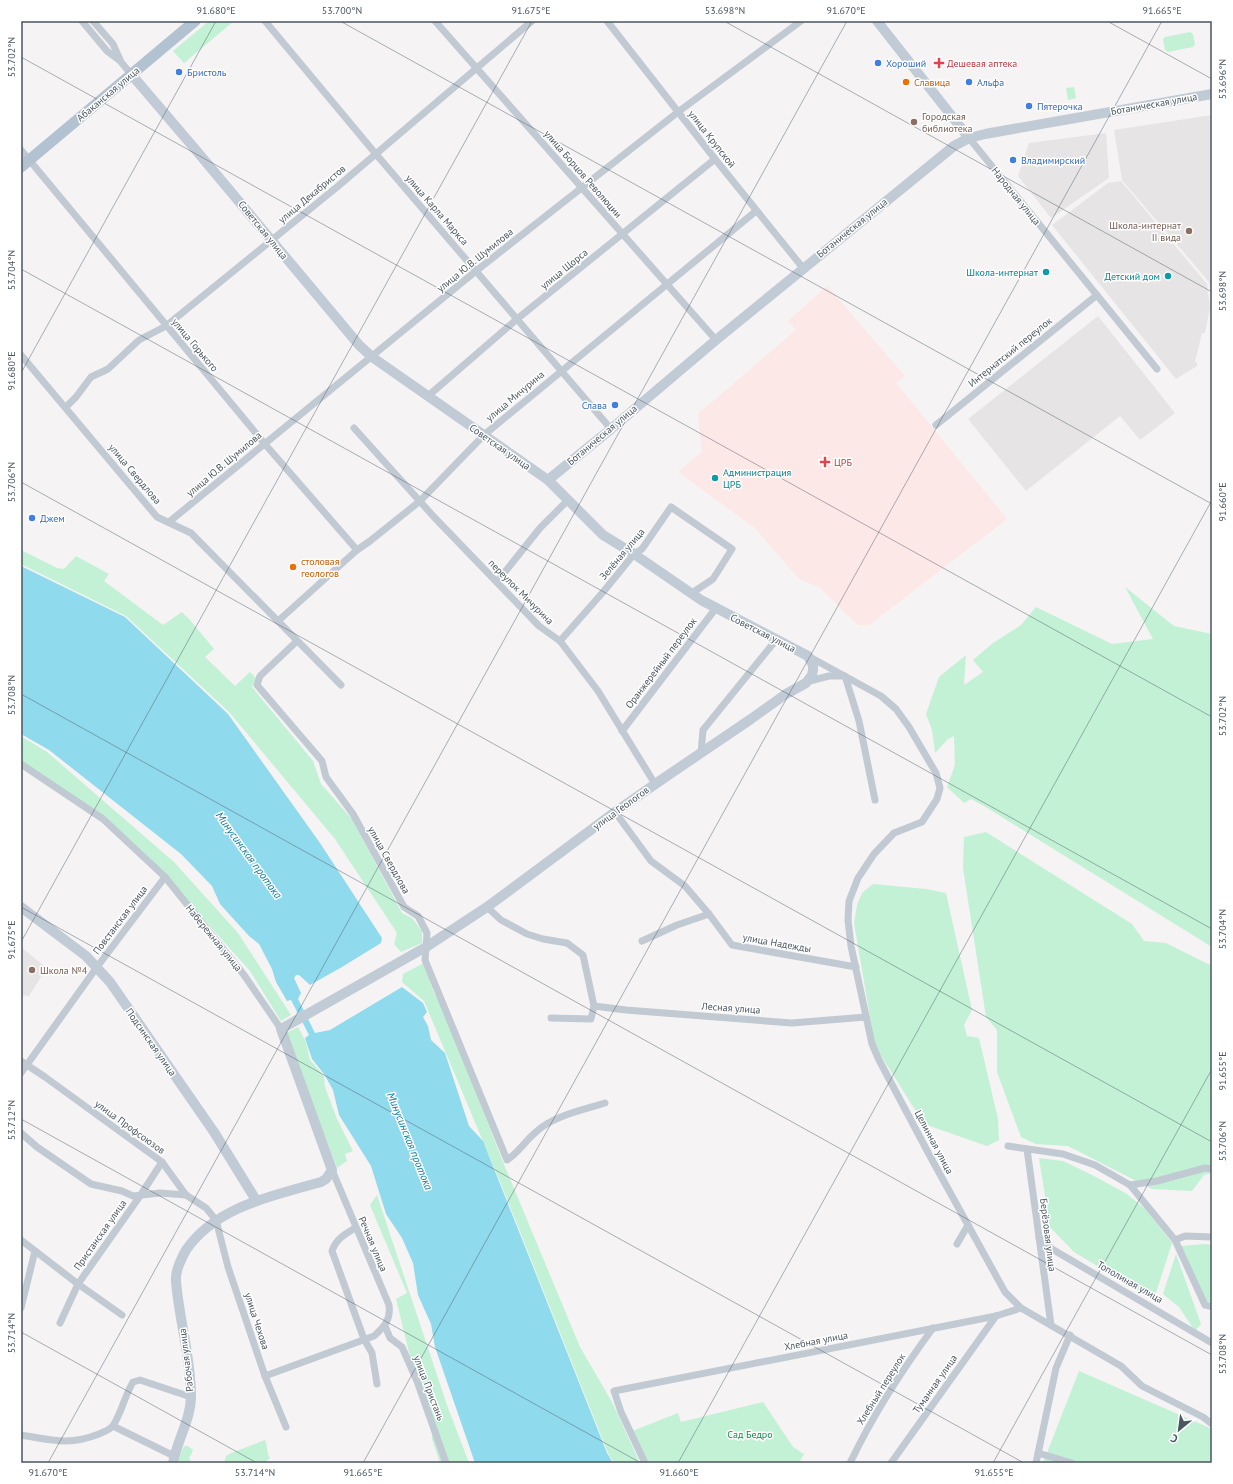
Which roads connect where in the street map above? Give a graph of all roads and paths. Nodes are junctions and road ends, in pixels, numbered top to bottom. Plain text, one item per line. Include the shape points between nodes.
1 (82, 21) edge
2 (93, 21) edge
3 (195, 21) edge
4 (265, 21) edge
5 (435, 21) edge
6 (532, 21) edge
7 (607, 21) edge
8 (801, 21) edge
9 (877, 21) edge
10 (121, 62) junction
11 (476, 68) junction
12 (132, 74) junction
13 (1212, 94) edge
14 (678, 112) junction
15 (969, 138) junction
16 (21, 150) edge
17 (375, 153) junction
18 (715, 159) junction
19 (25, 163) edge
20 (582, 188) junction
21 (756, 211) junction
22 (623, 234) junction
23 (272, 240) junction
24 (803, 268) junction
25 (476, 271) junction
26 (666, 284) junction
27 (1097, 295) junction
28 (517, 319) junction
29 (166, 326) junction
30 (716, 340) junction
31 (21, 355) edge
32 (372, 357) junction
33 (1157, 368) dead end
34 (560, 371) junction
35 (428, 396) junction
36 (66, 407) junction
37 (936, 425) dead end
38 (354, 428) dead end
39 (611, 429) junction
40 (484, 436) junction
41 (264, 443) junction
42 (548, 480) junction
43 (568, 500) junction
44 (420, 501) junction
45 (169, 522) junction
46 (356, 550) junction
47 (634, 554) junction
48 (497, 582) junction
49 (692, 593) junction
50 (716, 608) junction
51 (278, 621) junction
52 (776, 640) junction
53 (297, 641) junction
54 (560, 641) junction
55 (808, 656) junction
56 (845, 676) junction
57 (806, 682) junction
58 (341, 685) dead end
59 (622, 731) junction
60 (701, 753) junction
61 (21, 764) edge
62 (655, 784) junction
63 (875, 800) dead end
64 (615, 812) junction
65 (165, 877) junction
66 (21, 907) edge
67 (487, 907) junction
68 (710, 914) junction
69 (642, 941) dead end
70 (426, 947) junction
71 (97, 967) junction
72 (856, 967) junction
73 (594, 1006) junction
74 (866, 1017) junction
75 (551, 1018) dead end
76 (286, 1027) junction
77 (24, 1063) edge
78 (21, 1073) edge
79 (605, 1103) dead end
80 (21, 1133) edge
81 (1008, 1146) dead end
82 (1027, 1149) junction
83 (162, 1162) junction
84 (332, 1170) junction
85 (1212, 1170) edge
86 (1130, 1185) junction
87 (186, 1195) junction
88 (140, 1196) junction
89 (256, 1200) junction
90 (216, 1220) junction
91 (968, 1225) junction
92 (356, 1228) junction
93 (1212, 1237) edge
94 (1039, 1238) junction
95 (21, 1240) edge
96 (1175, 1240) junction
97 (957, 1244) dead end
98 (35, 1251) junction
99 (78, 1284) junction
100 (1212, 1307) edge
101 (21, 1308) edge
102 (1021, 1308) junction
103 (122, 1315) dead end
104 (996, 1316) junction
105 (60, 1323) dead end
106 (1051, 1325) junction
107 (385, 1326) junction
108 (933, 1328) junction
109 (1070, 1335) junction
110 (364, 1339) junction
111 (1212, 1343) edge
112 (265, 1376) junction
113 (377, 1384) dead end
114 (191, 1397) junction
115 (1212, 1424) edge
116 (113, 1426) junction
117 (286, 1427) dead end
118 (21, 1435) edge
119 (1038, 1453) junction
120 (174, 1459) edge
121 (446, 1463) edge
122 (645, 1463) edge
123 (850, 1463) edge
124 (891, 1463) edge
125 (1036, 1463) edge
126 (1072, 1463) edge

1 - 10 street, Советская улица via 107,51
2 - 10 street, Советская улица via 112,44
3 - 12 main road, Абаканская улица
4 - 17 street, улица Карла Маркса
5 - 11 street, улица Борцов Революции
6 - 11 street, улица Декабристов
7 - 14 street, улица Крупской
8 - 14 street, улица Ю.В. Шумилова
9 - 15 street, Народная улица
10 - 12 street, Советская улица
11 - 17 street, улица Декабристов
11 - 20 street, улица Борцов Революции
12 - 19 main road, Абаканская улица
12 - 23 street, Советская улица
13 - 15 street, Ботаническая улица
14 - 18 street, улица Крупской
14 - 20 street, улица Ю.В. Шумилова
15 - 24 street, Ботаническая улица via 942,154
15 - 27 street, Народная улица
16 - 19 street, улица Горького
17 - 23 street, улица Декабристов
17 - 25 street, улица Карла Маркса
18 - 21 street, улица Крупской
18 - 22 street, улица Щорса
19 - 29 street, улица Горького
20 - 22 street, улица Борцов Революции
20 - 25 street, улица Ю.В. Шумилова
21 - 24 street, улица Крупской
21 - 26 street, улица Мичурина
22 - 26 street, улица Борцов Революции
22 - 28 street, улица Щорса
23 - 29 street, улица Декабристов
23 - 32 street, Советская улица via 359,345
24 - 30 street, Ботаническая улица
25 - 28 street, улица Карла Маркса
25 - 32 street, улица Ю.В. Шумилова
26 - 30 street, улица Борцов Революции
26 - 34 street, улица Мичурина
27 - 33 street, Народная улица
27 - 37 street, Интернатский переулок
28 - 34 street, улица Карла Маркса
28 - 35 street, улица Щорса
29 - 36 street, улица Декабристов via 139,340 108,369 91,377
29 - 41 street, улица Горького
30 - 39 street, Ботаническая улица
31 - 36 street, улица Свердлова
32 - 35 street, Советская улица
32 - 41 street, улица Ю.В. Шумилова
34 - 39 street, улица Карла Маркса
34 - 40 street, улица Мичурина
35 - 40 street, Советская улица
36 - 45 street, улица Свердлова via 157,517
38 - 44 street, переулок Мичурина
39 - 42 street, Ботаническая улица
40 - 42 street, Советская улица
40 - 44 street, улица Мичурина
41 - 45 street, улица Ю.В. Шумилова
41 - 46 street, улица Горького
42 - 43 street, Советская улица
43 - 47 street, Советская улица via 603,535
43 - 48 street via 540,528
44 - 46 street, улица Мичурина
44 - 48 street, переулок Мичурина
45 - 51 street, улица Свердлова via 191,533
46 - 51 street, улица Мичурина
47 - 49 street, Советская улица
47 - 49 street, Зелёная улица via 642,550 671,507 732,549 713,579
47 - 54 street, Зелёная улица
48 - 54 street, переулок Мичурина via 540,626
49 - 50 street, Советская улица
50 - 52 street, Советская улица
50 - 59 street, Оранжерейный переулок
51 - 53 street, улица Свердлова
52 - 55 street, Советская улица
52 - 60 street via 703,730
53 - 58 street, улица Свердлова
53 - 70 street, улица Свердлова via 260,676 258,685 322,761 326,777 353,814 404,907 418,916 427,932
54 - 59 street, переулок Мичурина via 598,691
55 - 56 street, Советская улица
55 - 57 street via 813,670 812,676
56 - 57 street via 829,676
56 - 63 street via 859,721
56 - 72 street, Целинная улица via 880,696 896,709 936,773 940,788 938,800 922,822 894,833 874,854 858,878 849,901 848,920
57 - 60 street, улица Геологов
59 - 62 street, переулок Мичурина
60 - 62 street, улица Геологов
61 - 65 street, Набережная улица via 103,819
62 - 64 street, улица Геологов
64 - 67 street, улица Геологов
64 - 68 street, улица Надежды via 650,861 685,886
65 - 71 street, Повстанская улица
65 - 76 street, Набережная улица
66 - 71 street, Подсинская улица
67 - 70 street, улица Геологов
67 - 73 street via 501,920 527,934 567,943 583,955
68 - 69 street
68 - 72 street, улица Надежды via 732,945
70 - 76 street, улица Геологов
70 - 79 street, улица Свердлова via 425,960 507,1160 515,1155 536,1131 551,1121
71 - 77 street, Повстанская улица
71 - 89 street, Подсинская улица via 214,1132
72 - 74 street, Целинная улица
73 - 74 street, Лесная улица via 792,1023
73 - 75 street via 591,1019
74 - 91 street, Целинная улица via 872,1044 879,1060
76 - 84 street, Набережная улица
77 - 78 street, Повстанская улица
77 - 83 street, улица Профсоюзов
80 - 88 street via 91,1184
81 - 82 street
82 - 86 street via 1063,1154 1095,1165
82 - 94 street, Берёзовая улица
83 - 87 street, улица Профсоюзов
83 - 88 street, Пристанская улица
84 - 89 street via 321,1182
84 - 92 street, Речная улица
85 - 86 street via 1205,1168 1157,1181
86 - 96 street
87 - 88 street via 160,1193
87 - 90 street, улица Профсоюзов via 206,1208
88 - 99 street, Пристанская улица
89 - 90 street
90 - 112 street, улица Чехова via 228,1267
90 - 114 street, Рабочая улица via 196,1237 188,1248 181,1259 176,1280
91 - 97 street
91 - 102 street, Целинная улица via 1006,1292
92 - 107 street, Речная улица via 389,1305 390,1313
92 - 110 street via 342,1236 332,1251
93 - 96 street via 1185,1236
94 - 106 street, Берёзовая улица
94 - 111 street, Тополиная улица
95 - 98 street
96 - 100 street via 1205,1305
98 - 99 street
98 - 101 street
99 - 103 street
99 - 105 street, Пристанская улица
102 - 104 street, Хлебная улица
102 - 106 street, Целинная улица
104 - 108 street, Хлебная улица
104 - 124 street, Туманная улица
106 - 109 street, Целинная улица
107 - 110 street via 374,1336
107 - 121 street, улица Пристань via 390,1338 402,1347
108 - 122 street, Хлебная улица via 614,1391
108 - 123 street, Хлебный переулок via 892,1389
109 - 115 street, Целинная улица via 1121,1366 1142,1386
109 - 119 street via 1056,1368
110 - 112 street
110 - 113 street via 372,1353
112 - 117 street, улица Чехова
114 - 116 street via 140,1380 133,1382
114 - 120 street, Рабочая улица
116 - 118 street via 76,1441 58,1442
116 - 120 street
119 - 125 street
119 - 126 street

